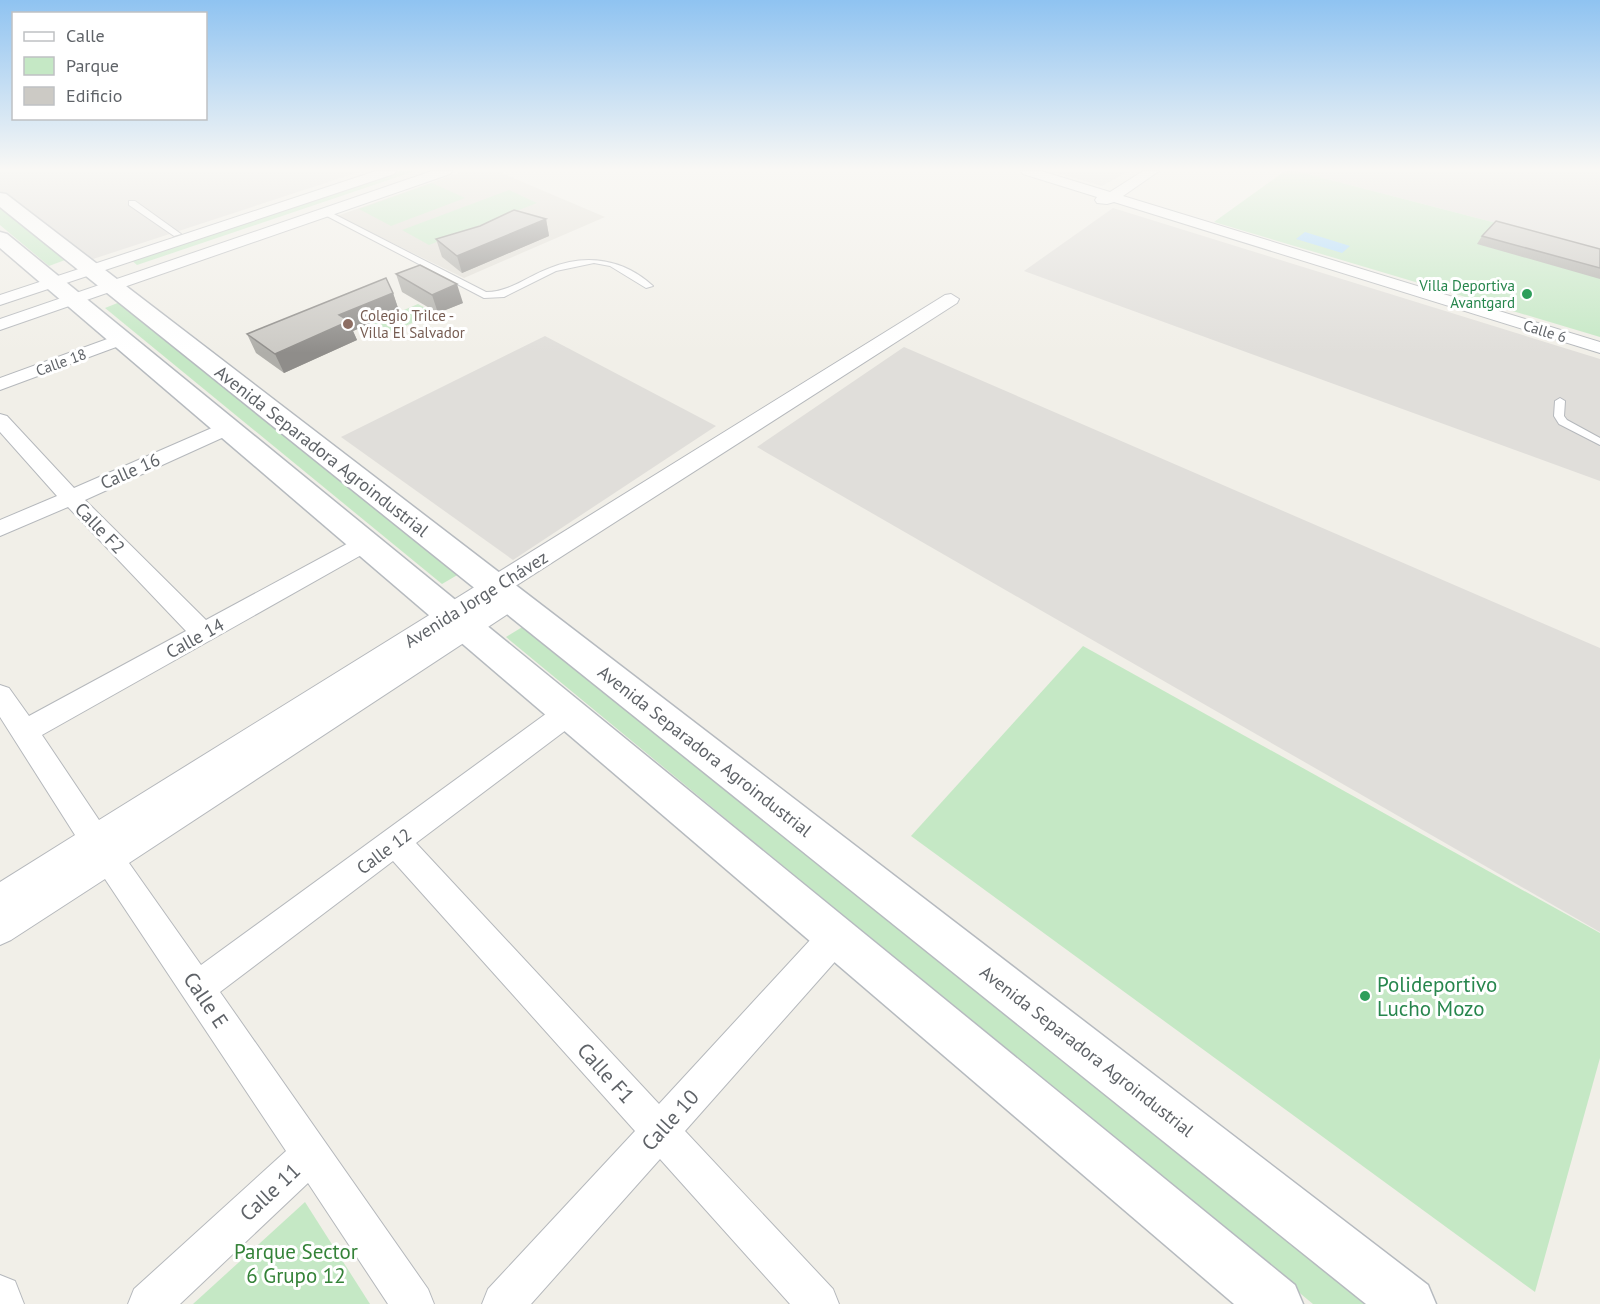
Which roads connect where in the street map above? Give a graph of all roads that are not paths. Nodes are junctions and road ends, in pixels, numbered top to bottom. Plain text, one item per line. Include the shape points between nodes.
1 (32, 232) edge
2 (174, 232) edge
3 (184, 232) edge
4 (220, 232) edge
5 (236, 232) edge
6 (256, 232) edge
7 (364, 232) edge
8 (1225, 232) edge
9 (177, 234) junction
10 (0, 238) edge
11 (80, 282) junction
12 (649, 286) dead end
13 (0, 292) edge
14 (951, 299) dead end
15 (0, 300) edge
16 (0, 317) edge
17 (0, 325) edge
18 (121, 339) junction
19 (1600, 348) edge
20 (0, 384) edge
21 (1560, 401) dead end
22 (0, 420) edge
23 (228, 428) junction
24 (1600, 442) edge
25 (71, 498) junction
26 (0, 529) edge
27 (364, 544) junction
28 (503, 593) junction
29 (459, 621) junction
30 (203, 633) junction
31 (0, 694) edge
32 (568, 712) junction
33 (26, 731) junction
34 (395, 842) junction
35 (103, 848) junction
36 (0, 899) edge
37 (0, 928) edge
38 (836, 936) junction
39 (198, 988) junction
40 (660, 1131) junction
41 (311, 1154) junction
42 (0, 1296) edge
43 (1254, 1296) edge
44 (3, 1304) edge
45 (149, 1304) edge
46 (413, 1304) edge
47 (503, 1304) edge
48 (818, 1304) edge
49 (1409, 1304) edge

1 - 11 street, Avenida Separadora Agroindustrial
2 - 9 lane
3 - 9 street
4 - 11 street
5 - 11 street
6 - 11 street
7 - 12 lane via 484,295 501,294 554,269 594,261 612,264
8 - 19 street, Calle 6
9 - 11 street
10 - 11 street, Avenida Separadora Agroindustrial
11 - 13 street
11 - 15 street
11 - 16 street
11 - 17 street
11 - 18 street, Avenida Separadora Agroindustrial
11 - 28 street, Avenida Separadora Agroindustrial
14 - 28 street, Avenida Jorge Chávez
18 - 20 street, Calle 18
18 - 23 street, Avenida Separadora Agroindustrial
21 - 24 lane via 1559,416 1563,422
22 - 25 street, Calle F2
23 - 25 street, Calle 16
23 - 27 street, Avenida Separadora Agroindustrial
25 - 26 street, Calle 16
25 - 30 street, Calle F2
27 - 29 street, Avenida Separadora Agroindustrial
27 - 30 street, Calle 14
28 - 29 street, Avenida Jorge Chávez
28 - 49 street, Avenida Separadora Agroindustrial
29 - 32 street, Avenida Separadora Agroindustrial
29 - 35 street, Avenida Jorge Chávez
30 - 33 street, Calle 14
31 - 33 street, Calle E
32 - 34 street, Calle 12
32 - 38 street, Avenida Separadora Agroindustrial
33 - 35 street, Calle E
34 - 39 street, Calle 12
34 - 40 street, Calle F1
35 - 36 street, Avenida Jorge Chávez
35 - 37 street, Avenida Jorge Chávez
35 - 39 street, Calle E
38 - 40 street, Calle 10
38 - 43 street, Avenida Separadora Agroindustrial
39 - 41 street, Calle E
40 - 47 street, Calle 10
40 - 48 street, Calle F1
41 - 45 street, Calle 11
41 - 46 street, Calle E
42 - 44 street

